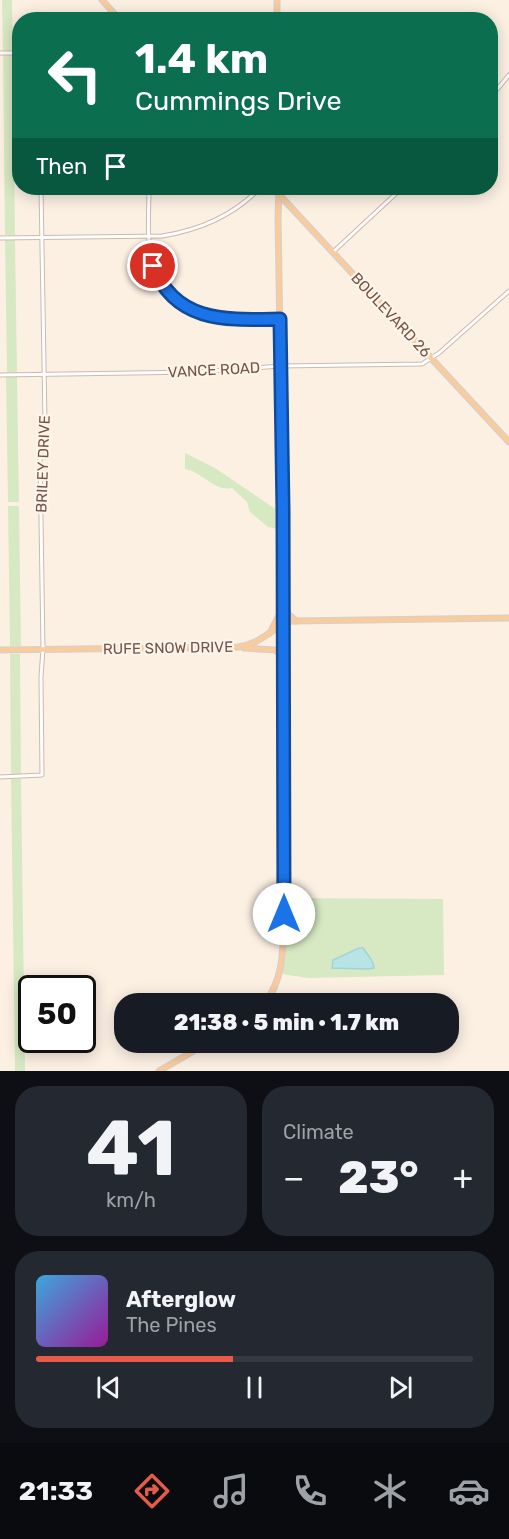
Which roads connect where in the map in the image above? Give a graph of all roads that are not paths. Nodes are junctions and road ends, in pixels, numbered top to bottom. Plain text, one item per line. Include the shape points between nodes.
1 (102, 0) edge
2 (113, 12) edge
3 (509, 75) edge
4 (498, 88) edge
5 (41, 195) edge
6 (149, 195) edge
7 (252, 195) edge
8 (279, 195) edge
9 (283, 195) edge
10 (394, 195) edge
11 (149, 236) junction
12 (0, 238) edge
13 (42, 238) junction
14 (333, 252) junction
15 (509, 291) edge
16 (280, 319) junction
17 (431, 359) junction
18 (280, 366) junction
19 (44, 374) junction
20 (0, 375) edge
21 (509, 442) edge
22 (282, 595) junction
23 (282, 608) junction
24 (509, 618) edge
25 (296, 621) junction
26 (282, 624) junction
27 (270, 634) junction
28 (238, 647) junction
29 (44, 649) junction
30 (0, 650) edge
31 (283, 656) junction
32 (0, 777) edge
33 (272, 993) edge
34 (190, 1053) edge
35 (159, 1071) edge

1 - 2 main road
3 - 4 street
5 - 13 street, BRILEY DRIVE
6 - 11 street
7 - 11 street via 216,221 176,234
8 - 16 main road
9 - 14 main road, BOULEVARD 26
10 - 14 street
11 - 13 street
11 - 16 street via 158,277 189,308 214,318
12 - 13 street
13 - 19 street, BRILEY DRIVE
14 - 17 main road, BOULEVARD 26
15 - 17 street, VANCE ROAD
16 - 18 main road
17 - 18 street, VANCE ROAD via 417,365
17 - 21 main road, BOULEVARD 26
18 - 19 street, VANCE ROAD via 198,372
18 - 22 main road
19 - 20 street, VANCE ROAD
19 - 29 street, BRILEY DRIVE via 40,454
22 - 23 main road
22 - 25 main road via 288,614
23 - 26 main road
23 - 27 main road
24 - 25 main road, RUFE SNOW DRIVE
25 - 26 main road, RUFE SNOW DRIVE
26 - 27 main road, RUFE SNOW DRIVE
26 - 31 main road
27 - 28 main road, RUFE SNOW DRIVE via 256,643
28 - 29 main road, RUFE SNOW DRIVE
28 - 31 main road via 275,650
29 - 30 main road, RUFE SNOW DRIVE
29 - 32 street, BRILEY DRIVE via 42,776
31 - 33 main road via 283,958
34 - 35 main road

